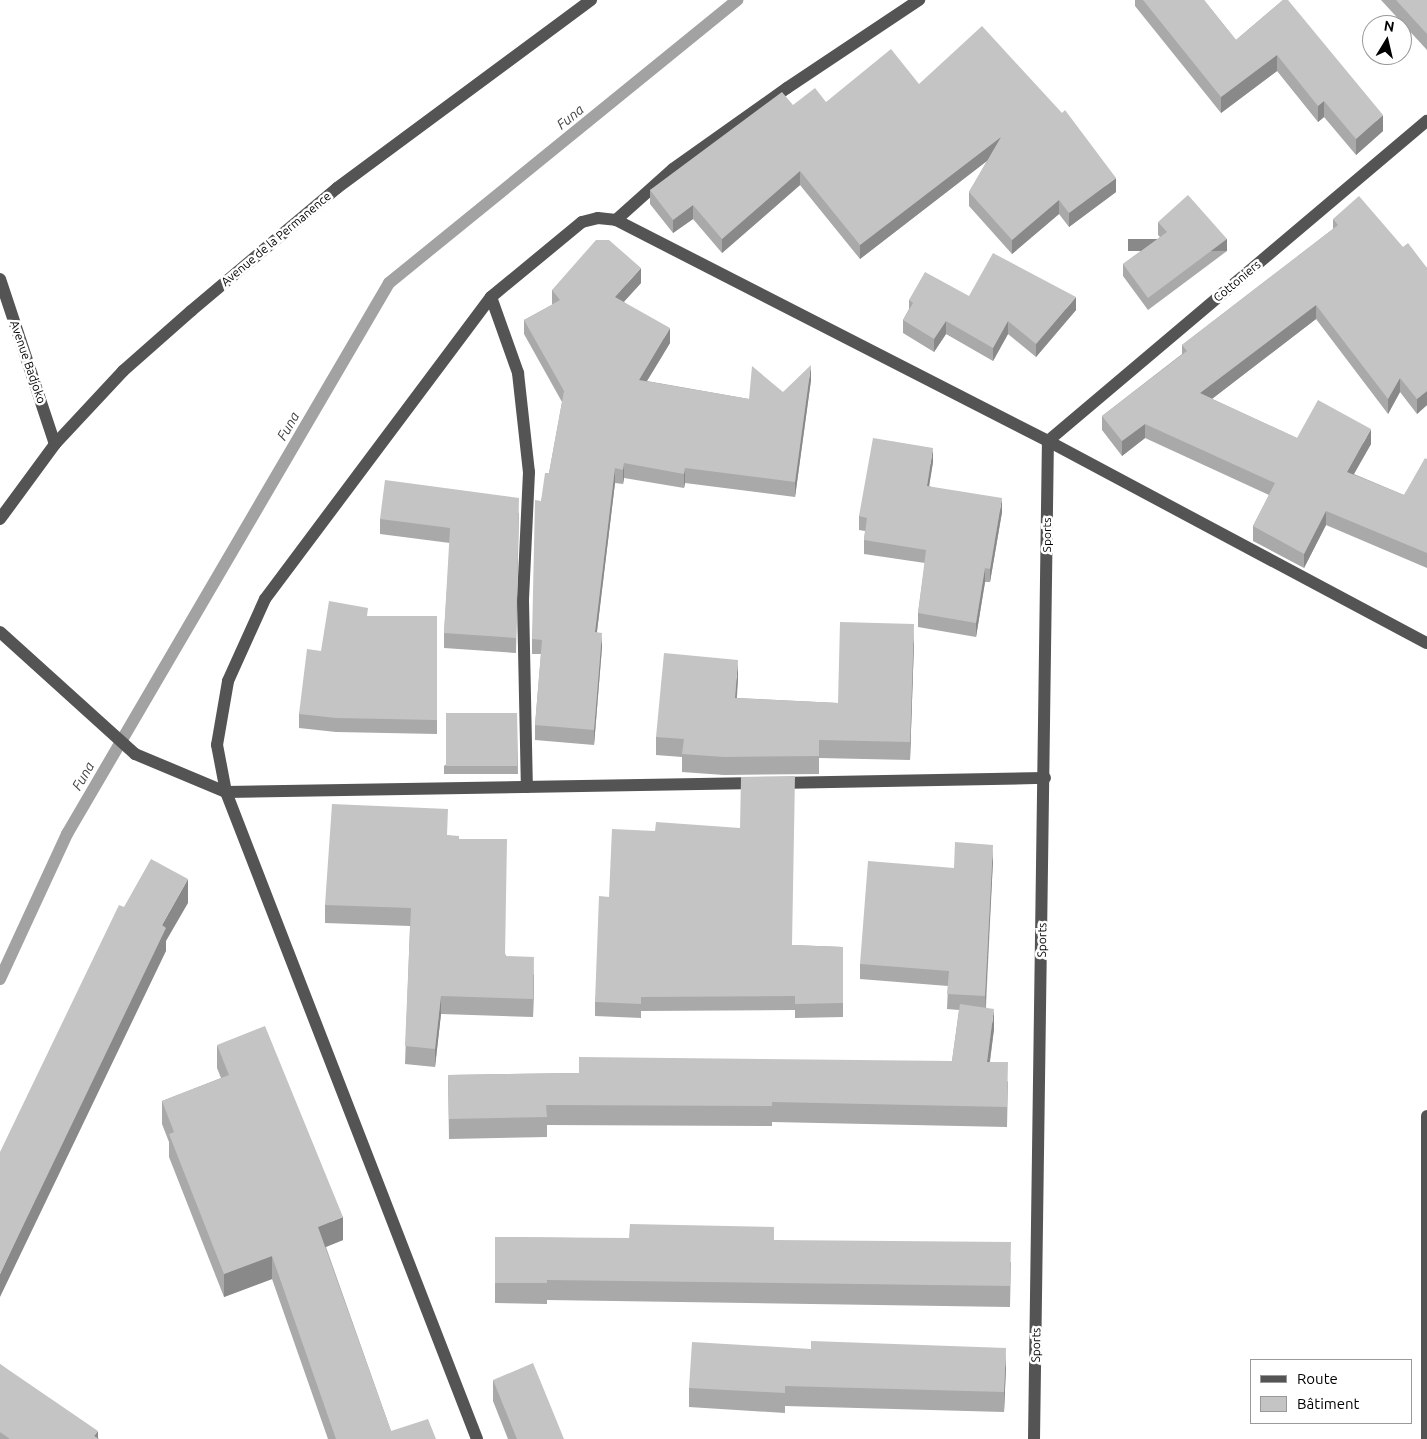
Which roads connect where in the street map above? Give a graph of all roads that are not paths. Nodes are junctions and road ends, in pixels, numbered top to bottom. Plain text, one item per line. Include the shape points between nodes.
1 (591, 0) edge
2 (920, 0) edge
3 (1427, 121) edge
4 (616, 220) junction
5 (0, 279) edge
6 (491, 297) junction
7 (1048, 442) junction
8 (55, 444) junction
9 (0, 518) edge
10 (0, 632) edge
11 (1427, 643) edge
12 (1045, 778) junction
13 (527, 787) junction
14 (226, 792) junction
15 (1427, 1116) edge
16 (478, 1439) edge
17 (1034, 1439) edge
18 (1426, 1439) edge

1 - 8 street, Avenue de la Permanence via 337,188 123,372
2 - 4 street via 689,158
3 - 7 street, Cottoniers
4 - 6 street via 598,218 582,222
4 - 7 street
5 - 8 street, Avenue Badjoko
6 - 13 street via 518,373 528,472 522,601
6 - 14 street via 265,598 228,681 221,709 217,745
7 - 11 street
7 - 12 street, Sports
8 - 9 street, Avenue de la Permanence
10 - 14 street via 135,754
12 - 13 street
12 - 17 street, Sports
13 - 14 street
14 - 16 street
15 - 18 street

